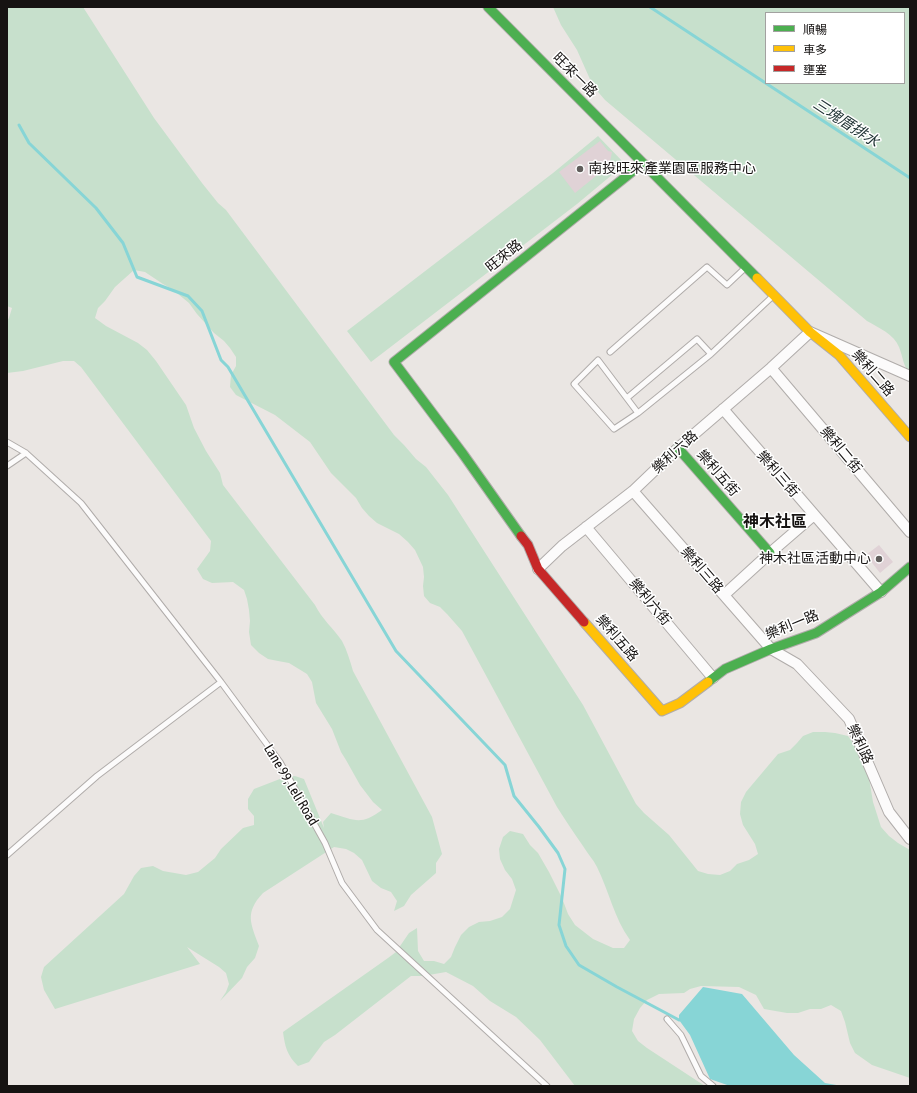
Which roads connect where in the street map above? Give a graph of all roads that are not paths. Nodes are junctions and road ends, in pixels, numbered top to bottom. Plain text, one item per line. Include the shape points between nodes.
1 (488, 7) edge
2 (643, 163) junction
3 (745, 267) junction
4 (774, 295) junction
5 (810, 332) junction
6 (610, 352) dead end
7 (712, 354) junction
8 (771, 368) junction
9 (910, 376) edge
10 (627, 398) junction
11 (723, 409) junction
12 (638, 413) junction
13 (910, 437) edge
14 (7, 442) edge
15 (678, 448) junction
16 (26, 453) junction
17 (7, 466) edge
18 (633, 491) junction
19 (814, 515) junction
20 (586, 527) junction
21 (910, 532) edge
22 (770, 553) junction
23 (910, 567) edge
24 (538, 569) junction
25 (881, 592) junction
26 (724, 596) junction
27 (771, 649) junction
28 (713, 678) junction
29 (221, 682) junction
30 (680, 703) joint
31 (910, 839) edge
32 (7, 855) edge
33 (667, 1019) dead end
34 (547, 1086) edge
35 (713, 1086) edge

1 - 2 street, 旺來一路
2 - 3 street
2 - 24 street, 旺來路 via 394,362 528,545
3 - 4 street
3 - 6 lane via 726,285 707,266
4 - 5 street
4 - 7 lane
5 - 8 street, 樂利六路
5 - 9 street
5 - 13 street, 樂利二路 via 838,355
7 - 10 lane via 697,339
7 - 12 lane
8 - 11 street, 樂利六路
8 - 21 street, 樂利二街
10 - 12 lane
10 - 12 lane via 598,360 574,384 614,429
11 - 15 street, 樂利六路
11 - 19 street, 樂利三街
14 - 16 lane, Lane 99, Leli Road
15 - 18 street, 樂利六路
15 - 22 street, 樂利五街
16 - 17 lane
16 - 29 lane, Lane 99, Leli Road via 81,503
18 - 20 street, 樂利六路
18 - 26 street, 樂利三路
19 - 22 street
19 - 25 street, 樂利三街
20 - 24 street, 樂利六路
20 - 28 street, 樂利六街
22 - 26 street
23 - 25 street, 樂利一路
24 - 30 street, 樂利五路 via 662,711
25 - 27 street, 樂利一路 via 816,633
26 - 27 street, 樂利三路
27 - 28 street, 樂利一路 via 725,669
27 - 31 street, 樂利路 via 797,664 849,719 889,812
28 - 30 street, 樂利一路
29 - 32 lane via 97,776
29 - 34 lane, Lane 99, Leli Road via 280,762 325,843 342,883 377,930
33 - 35 lane via 681,1035 701,1076

